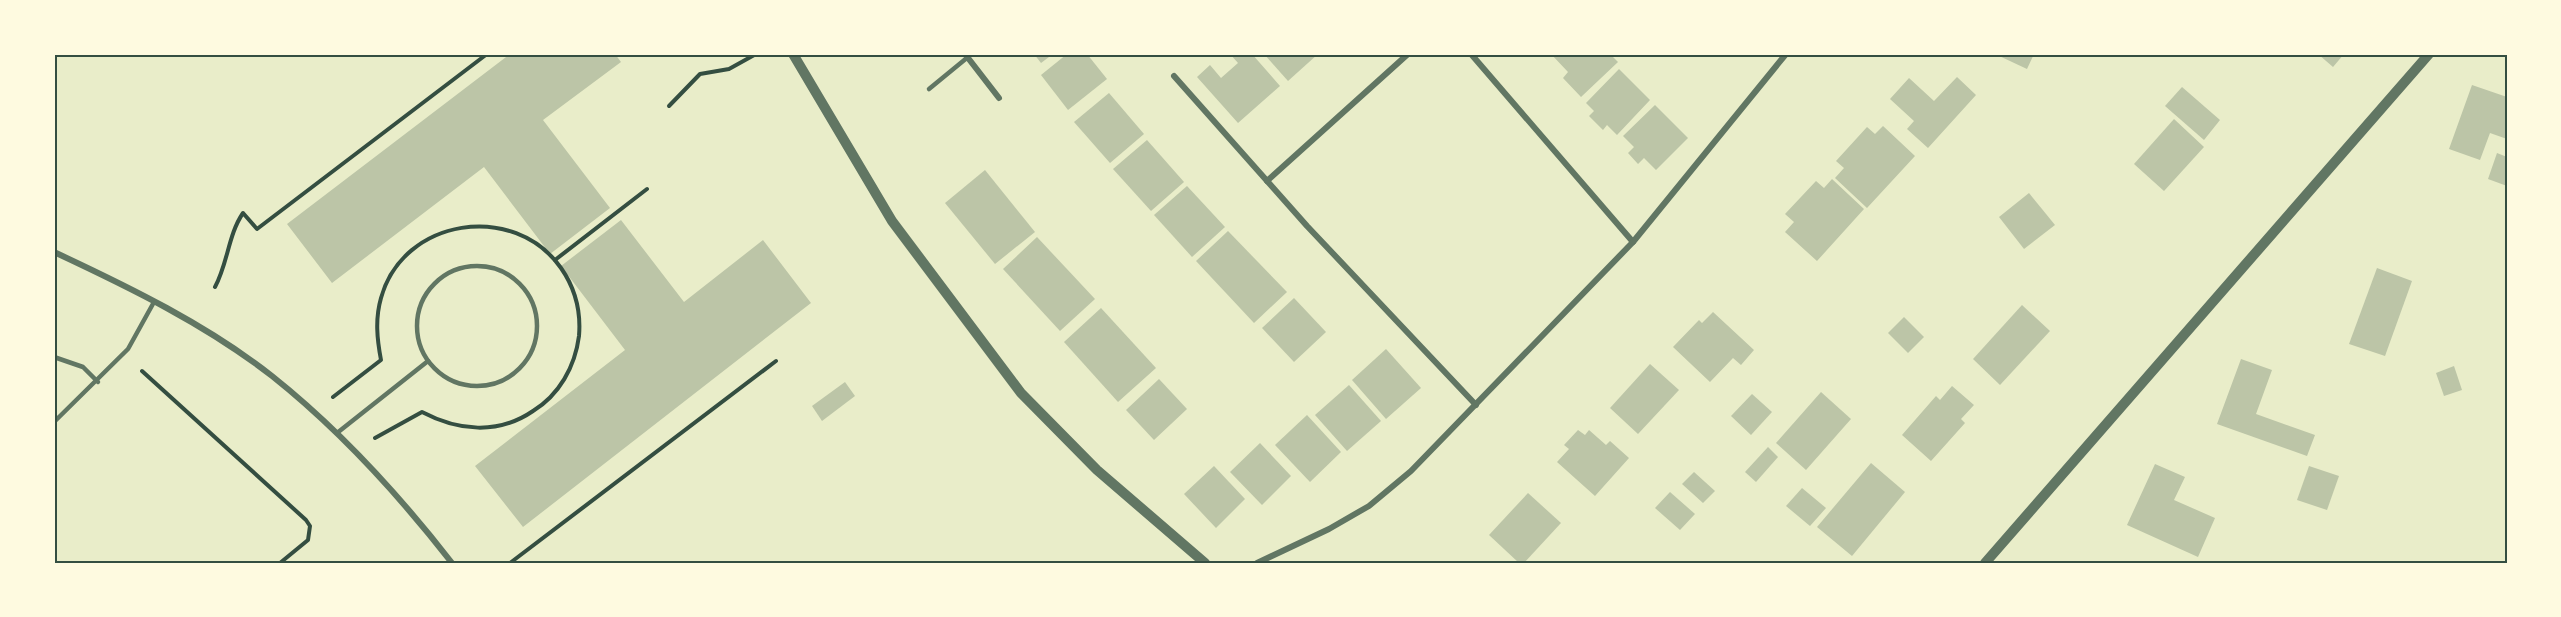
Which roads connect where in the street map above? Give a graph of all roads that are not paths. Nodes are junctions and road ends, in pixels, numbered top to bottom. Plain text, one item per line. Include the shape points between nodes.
1 (793, 54) edge
2 (1408, 54) edge
3 (1471, 54) edge
4 (1786, 54) edge
5 (2429, 54) edge
6 (966, 56) edge
7 (1174, 76) dead end
8 (929, 89) dead end
9 (999, 98) dead end
10 (1267, 181) junction
11 (1633, 242) junction
12 (54, 252) edge
13 (154, 302) junction
14 (54, 357) edge
15 (428, 361) junction
16 (98, 381) junction
17 (1476, 405) junction
18 (54, 422) edge
19 (337, 433) junction
20 (452, 563) edge
21 (1205, 563) edge
22 (1257, 563) edge
23 (1985, 563) edge

1 - 21 street via 892,221 1021,393 1097,470
2 - 10 street
3 - 11 street
4 - 11 street
5 - 23 street
6 - 8 lane
6 - 9 street
7 - 10 street
10 - 17 street
11 - 17 street
12 - 13 street
13 - 16 lane via 128,349
13 - 19 street via 246,357
14 - 16 lane via 83,367
15 - 15 lane via 419,343 417,324 430,288 446,275 463,267 483,266 518,282 530,298 536,317 536,337 529,356 516,372 480,387 460,384 442,375
15 - 19 lane
16 - 18 lane
17 - 22 street via 1411,471 1369,506
19 - 20 street via 413,513

